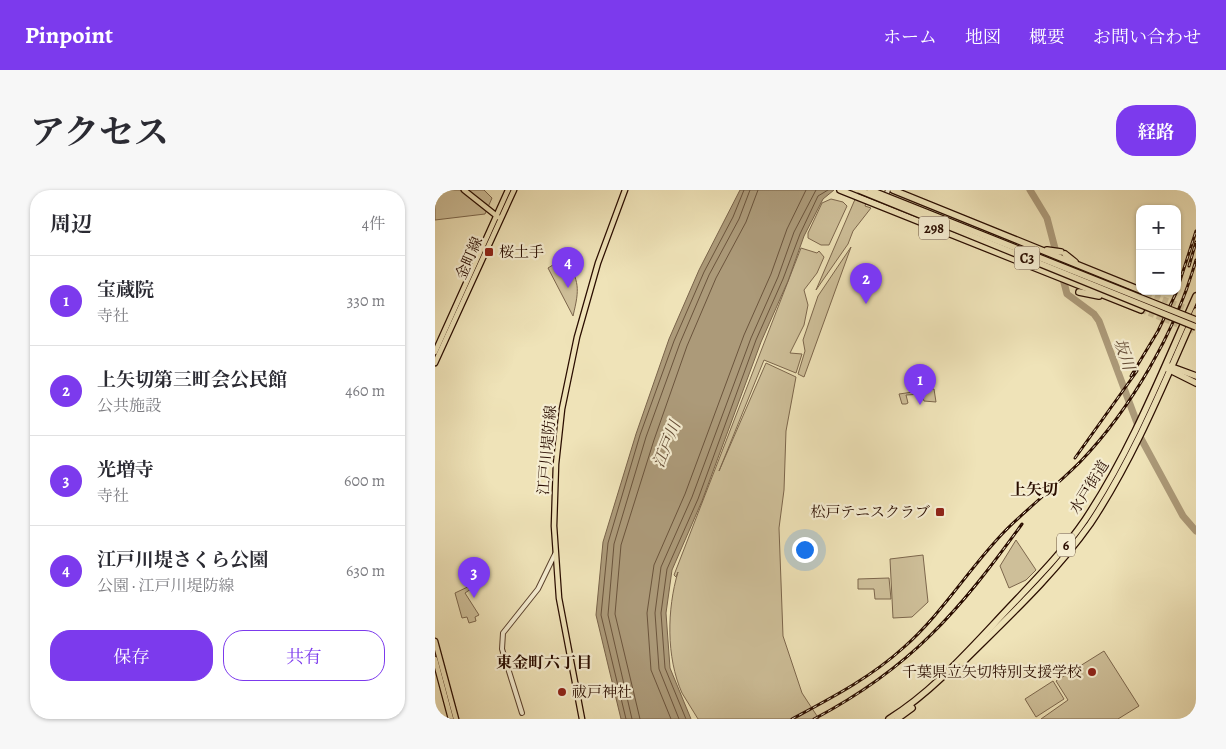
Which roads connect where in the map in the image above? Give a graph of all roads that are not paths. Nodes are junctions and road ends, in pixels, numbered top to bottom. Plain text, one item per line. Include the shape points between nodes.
1 (464, 190) edge
2 (508, 190) edge
3 (513, 190) edge
4 (625, 190) edge
5 (840, 190) edge
6 (859, 190) edge
7 (870, 190) edge
8 (888, 190) edge
9 (895, 191) edge
10 (881, 207) junction
11 (499, 217) junction
12 (1047, 251) junction
13 (1079, 266) junction
14 (1071, 282) junction
15 (1136, 289) edge
16 (1103, 296) junction
17 (1196, 296) edge
18 (1141, 310) tunnel mouth
19 (1196, 311) edge
20 (1196, 320) edge
21 (1196, 327) edge
22 (435, 352) edge
23 (435, 363) edge
24 (1168, 368) junction
25 (1196, 376) edge
26 (1196, 383) edge
27 (555, 554) junction
28 (435, 641) edge
29 (978, 644) junction
30 (435, 658) edge
31 (522, 713) dead end
32 (451, 719) edge
33 (456, 719) edge
34 (582, 719) edge
35 (889, 719) edge
36 (897, 719) edge

1 - 11 main road
2 - 11 main road
3 - 11 main road
4 - 27 main road, 江戸川堤防線 via 591,285 569,367 556,464
5 - 10 highway, 298
6 - 21 highway, C3, bridge
7 - 20 highway, C3, bridge
8 - 10 street
9 - 12 highway, 298
10 - 14 highway, 298
11 - 22 main road, 金町線
11 - 23 main road, 金町線
12 - 13 highway, 298
12 - 13 highway via 1063,253
13 - 15 highway, 298
14 - 16 highway, 298
14 - 16 highway via 1078,291
16 - 18 highway, 298
17 - 24 highway, 水戸街道 / 6
19 - 24 highway, 水戸街道 / 6
24 - 25 highway
24 - 26 highway
24 - 29 highway, 水戸街道 / 6 via 1101,495 1067,543
24 - 29 highway, 水戸街道 / 6 via 1144,427 1105,500 1045,578
27 - 31 street via 538,589 508,624 502,638 502,649
27 - 34 main road, 江戸川堤防線 via 565,634
28 - 33 main road
29 - 35 highway, 水戸街道 / 6 via 934,685
29 - 36 highway, 水戸街道 / 6 via 937,687
30 - 32 main road

